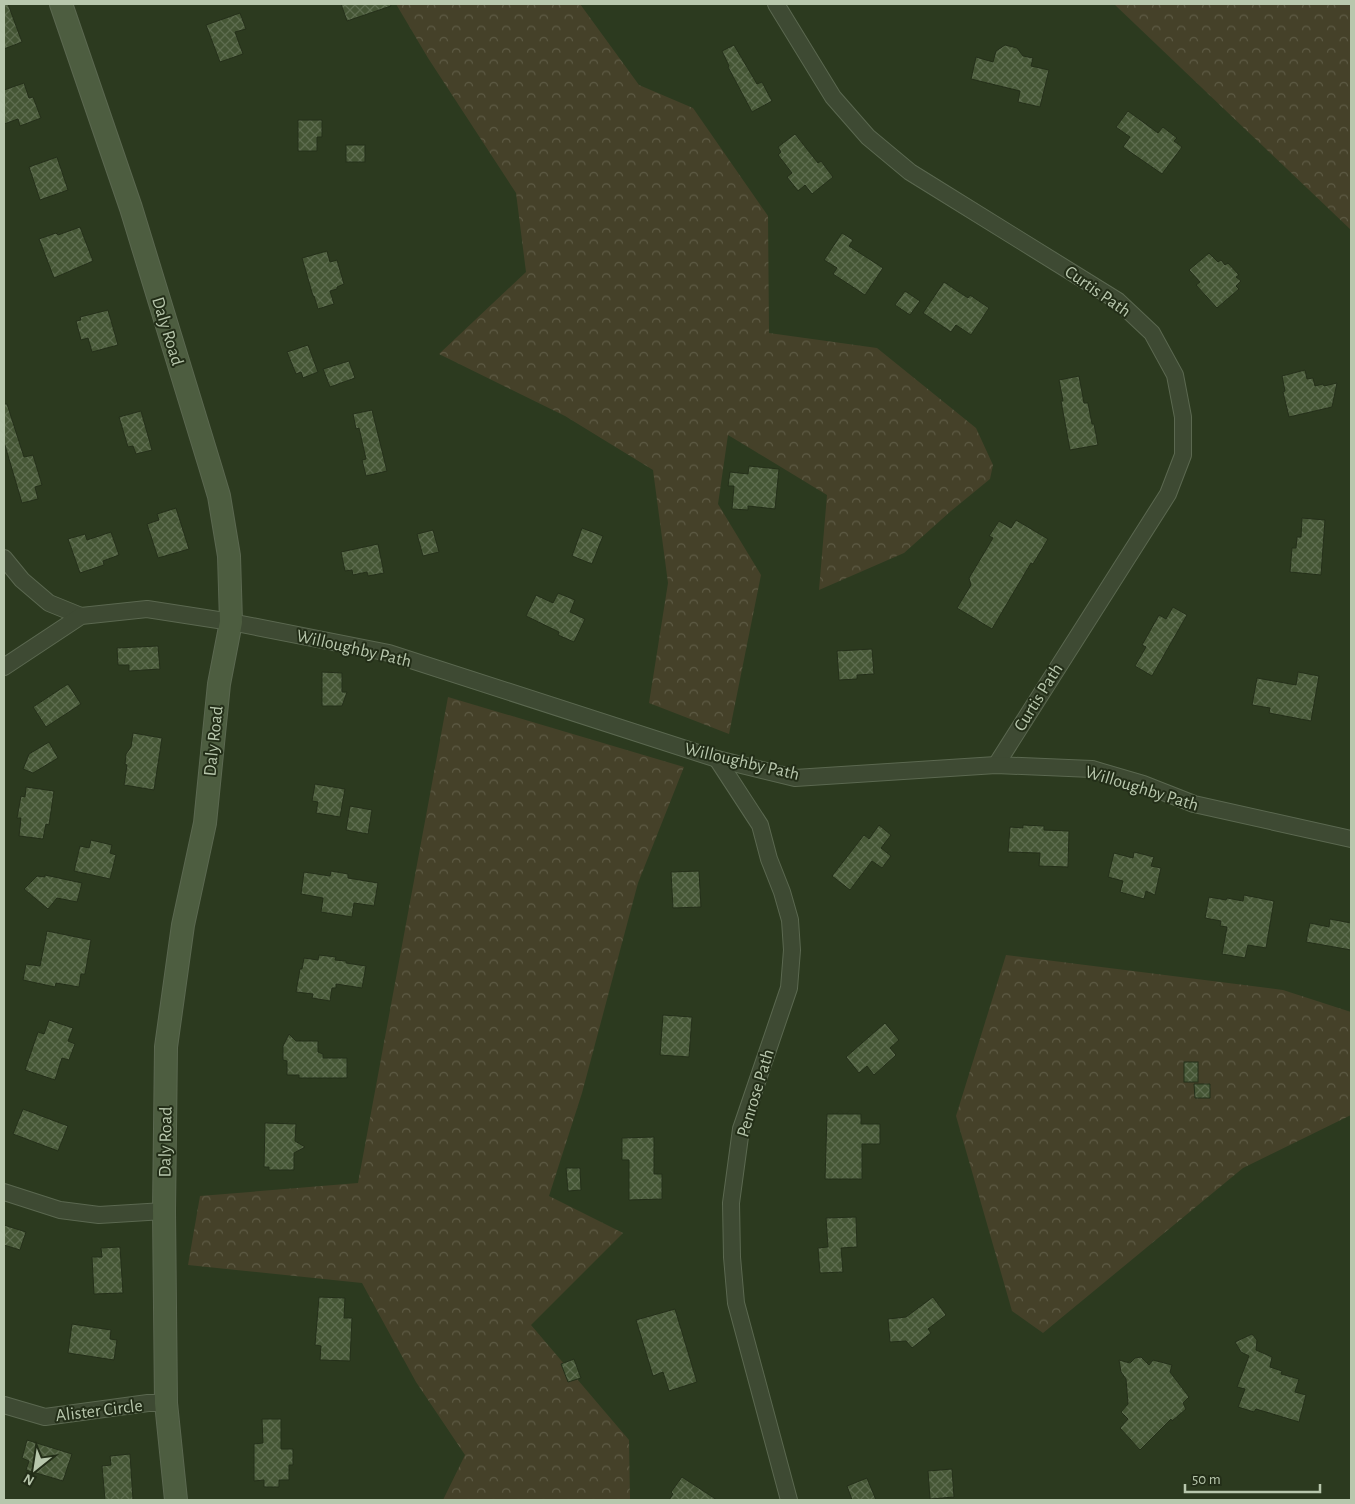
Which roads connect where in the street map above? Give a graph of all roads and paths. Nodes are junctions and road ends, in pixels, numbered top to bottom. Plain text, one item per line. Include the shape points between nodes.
1 (61, 4) edge
2 (776, 4) edge
3 (4, 558) edge
4 (81, 616) junction
5 (231, 622) junction
6 (4, 667) edge
7 (717, 759) junction
8 (996, 765) junction
9 (1351, 839) edge
10 (4, 1192) edge
11 (164, 1211) junction
12 (166, 1403) junction
13 (4, 1405) edge
14 (176, 1500) edge
15 (789, 1500) edge

1 - 5 street, Daly Road via 131,208 219,496 229,556
2 - 8 street, Curtis Path via 833,97 868,137 910,172 1118,301 1152,333 1175,375 1183,417 1182,455 1168,494
3 - 4 street via 22,580 49,603
4 - 5 street, Willoughby Path via 147,609
4 - 6 street
5 - 7 street, Willoughby Path via 389,653
5 - 11 street, Daly Road via 219,684 205,823 183,925 166,1047
7 - 8 street, Willoughby Path via 796,778
7 - 15 street, Penrose Path via 760,825 790,920 789,988 742,1129 731,1203 736,1303
8 - 9 street, Willoughby Path via 1092,769 1194,804
10 - 11 street via 60,1210 99,1215
11 - 12 street, Daly Road
12 - 13 street, Alister Circle via 45,1417
12 - 14 street, Daly Road

